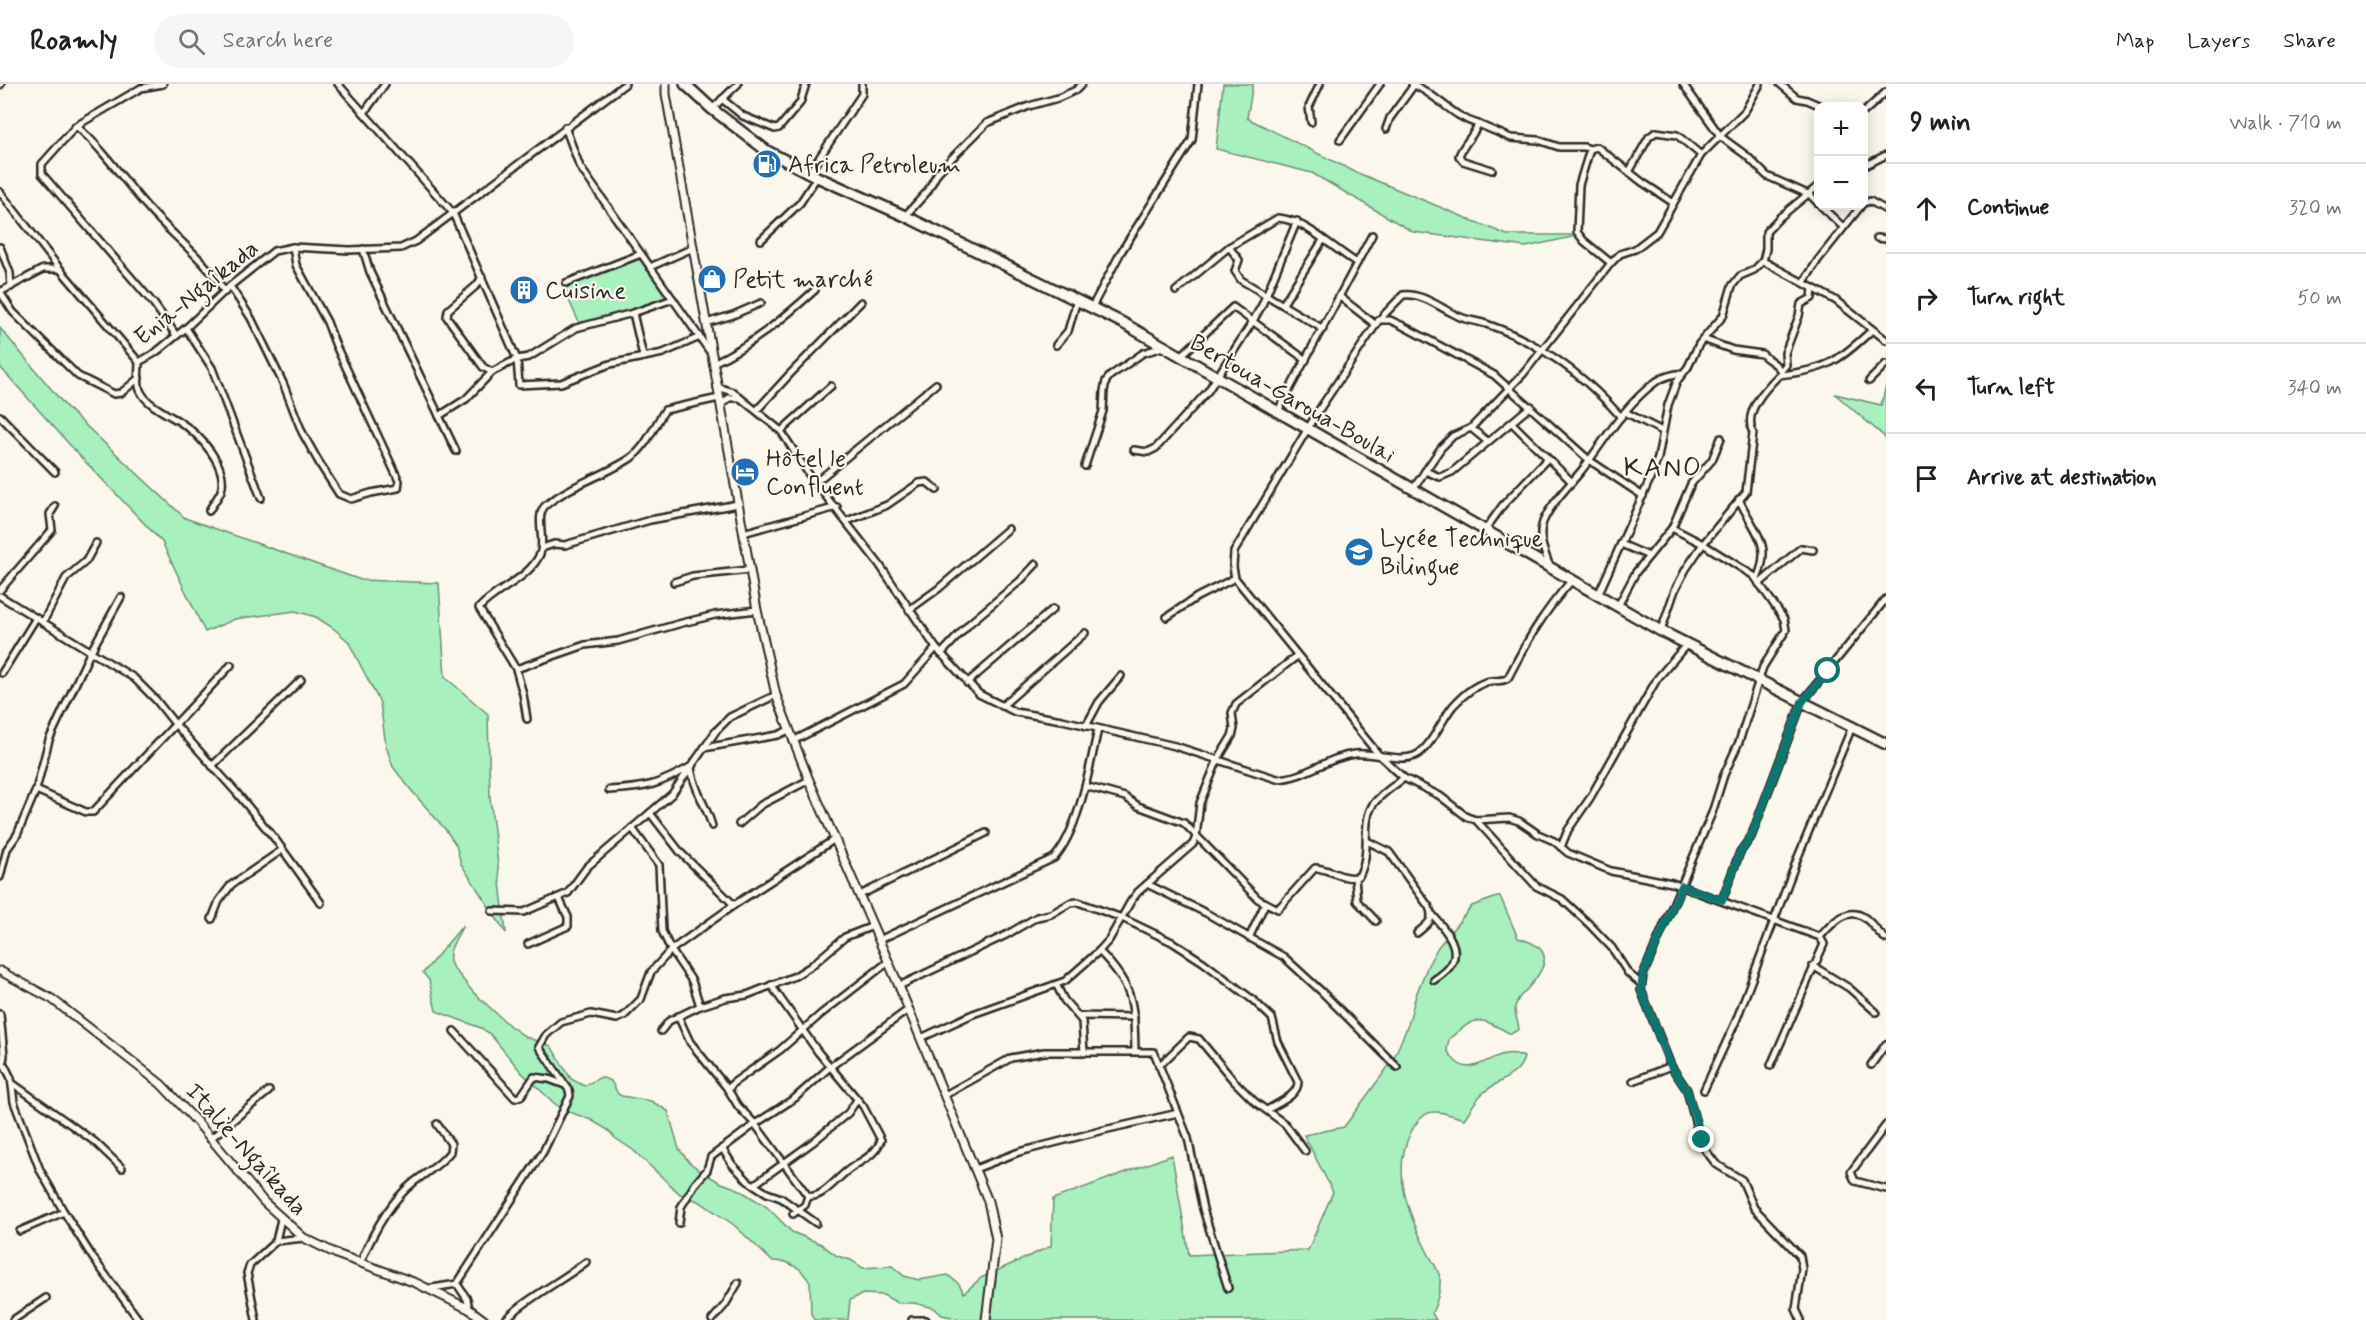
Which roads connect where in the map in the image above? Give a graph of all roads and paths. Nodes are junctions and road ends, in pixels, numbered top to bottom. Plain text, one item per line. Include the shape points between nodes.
1 (163, 84) edge
2 (339, 84) edge
3 (385, 84) edge
4 (625, 84) edge
5 (666, 84) edge
6 (685, 84) edge
7 (738, 84) edge
8 (807, 84) edge
9 (862, 84) edge
10 (1082, 84) edge
11 (1198, 84) edge
12 (1320, 84) edge
13 (1380, 84) edge
14 (1413, 84) edge
15 (1683, 84) edge
16 (1760, 84) edge
17 (1780, 84) edge
18 (1886, 92) edge
19 (722, 99) junction
20 (1814, 103) edge
21 (1868, 108) edge
22 (712, 109) junction
23 (364, 113) junction
24 (1311, 122) dead end
25 (1478, 124) junction
26 (76, 126) junction
27 (565, 127) junction
28 (1386, 129) dead end
29 (1721, 137) junction
30 (1340, 140) dead end
31 (1590, 149) junction
32 (1886, 155) edge
33 (1701, 156) junction
34 (1880, 159) junction
35 (1868, 164) edge
36 (1886, 166) edge
37 (1492, 170) dead end
38 (1629, 172) junction
39 (813, 175) junction
40 (1814, 190) edge
41 (0, 192) edge
42 (1810, 195) junction
43 (1814, 199) edge
44 (1672, 202) junction
45 (1868, 202) edge
46 (1826, 210) edge
47 (1857, 210) edge
48 (1886, 210) edge
49 (453, 213) junction
50 (905, 216) junction
51 (1297, 221) junction
52 (1843, 227) junction
53 (1372, 235) dead end
54 (1877, 238) dead end
55 (1886, 239) edge
56 (761, 240) dead end
57 (1323, 240) junction
58 (0, 247) edge
59 (293, 247) junction
60 (693, 248) junction
61 (1229, 248) junction
62 (363, 249) junction
63 (641, 254) junction
64 (1762, 261) junction
65 (1357, 263) junction
66 (1611, 263) junction
67 (650, 267) junction
68 (60, 270) junction
69 (482, 277) junction
70 (1804, 282) junction
71 (566, 283) dead end
72 (230, 285) junction
73 (10, 287) junction
74 (1813, 288) junction
75 (815, 290) dead end
76 (1176, 291) dead end
77 (0, 292) edge
78 (225, 292) junction
79 (1266, 294) junction
80 (1340, 297) junction
81 (673, 299) junction
82 (1077, 300) junction
83 (861, 302) dead end
84 (761, 303) dead end
85 (1283, 304) junction
86 (1092, 307) junction
87 (633, 313) junction
88 (1253, 321) junction
89 (706, 323) junction
90 (1378, 323) junction
91 (186, 328) junction
92 (1323, 329) junction
93 (1872, 330) junction
94 (176, 335) junction
95 (700, 338) junction
96 (1703, 339) junction
97 (1886, 340) edge
98 (1056, 345) dead end
99 (1165, 346) junction
100 (1543, 350) junction
101 (711, 353) junction
102 (643, 356) junction
103 (1181, 356) junction
104 (517, 359) junction
105 (1306, 360) junction
106 (139, 362) junction
107 (713, 363) junction
108 (1886, 364) edge
109 (492, 372) junction
110 (1683, 373) junction
111 (1218, 377) junction
112 (139, 378) junction
113 (1869, 381) dead end
114 (936, 384) dead end
115 (831, 386) dead end
116 (1509, 386) junction
117 (717, 387) junction
118 (741, 399) junction
119 (720, 401) junction
120 (1532, 406) junction
121 (758, 410) junction
122 (1278, 411) junction
123 (1623, 414) junction
124 (0, 416) edge
125 (439, 416) junction
126 (1512, 423) junction
127 (1471, 428) junction
128 (1309, 429) junction
129 (781, 431) junction
130 (1662, 431) junction
131 (1721, 438) dead end
132 (1488, 442) junction
133 (1134, 450) dead end
134 (456, 451) dead end
135 (1546, 459) junction
136 (1589, 460) junction
137 (1085, 466) dead end
138 (1425, 471) junction
139 (55, 472) dead end
140 (816, 482) junction
141 (1572, 483) junction
142 (1413, 489) junction
143 (937, 490) dead end
144 (1643, 496) junction
145 (261, 498) dead end
146 (1740, 499) junction
147 (738, 504) junction
148 (56, 506) dead end
149 (837, 507) junction
150 (209, 511) dead end
151 (847, 521) junction
152 (1672, 528) junction
153 (1008, 530) dead end
154 (1485, 530) junction
155 (743, 533) junction
156 (96, 543) dead end
157 (1621, 544) junction
158 (1703, 544) junction
159 (542, 548) junction
160 (1813, 550) dead end
161 (1649, 556) junction
162 (1036, 564) dead end
163 (1550, 567) junction
164 (750, 570) junction
165 (1235, 579) junction
166 (1572, 580) junction
167 (674, 582) dead end
168 (1758, 582) junction
169 (0, 590) edge
170 (1598, 595) junction
171 (0, 596) edge
172 (121, 597) dead end
173 (1886, 599) edge
174 (1618, 606) junction
175 (1053, 609) dead end
176 (757, 610) junction
177 (909, 610) junction
178 (1167, 617) dead end
179 (36, 618) junction
180 (43, 622) junction
181 (1661, 631) junction
182 (1086, 633) dead end
183 (1687, 644) junction
184 (936, 648) junction
185 (90, 653) junction
186 (941, 654) junction
187 (1297, 656) junction
188 (231, 665) dead end
189 (516, 669) junction
190 (2, 673) dead end
191 (1121, 676) dead end
192 (301, 680) dead end
193 (1760, 681) junction
194 (967, 683) junction
195 (776, 695) junction
196 (1802, 702) junction
197 (1002, 706) junction
198 (528, 719) dead end
199 (175, 724) junction
200 (1086, 726) junction
201 (1852, 727) junction
202 (1098, 729) junction
203 (789, 730) junction
204 (793, 741) junction
205 (1886, 744) edge
206 (704, 748) junction
207 (1378, 754) junction
208 (1218, 759) junction
209 (212, 766) junction
210 (692, 767) junction
211 (1404, 778) junction
212 (809, 780) junction
213 (1085, 786) junction
214 (36, 790) junction
215 (609, 790) dead end
216 (650, 813) junction
217 (1476, 820) junction
218 (739, 824) dead end
219 (712, 826) dead end
220 (632, 828) junction
221 (986, 833) dead end
222 (1196, 837) junction
223 (835, 839) junction
224 (1367, 841) junction
225 (1561, 847) junction
226 (282, 850) junction
227 (0, 877) edge
228 (1355, 878) junction
229 (1147, 884) junction
230 (1682, 886) junction
231 (860, 894) junction
232 (559, 898) junction
233 (1722, 900) junction
234 (321, 903) dead end
235 (1265, 904) junction
236 (734, 905) junction
237 (492, 911) dead end
238 (1433, 915) junction
239 (1122, 918) junction
240 (212, 919) dead end
241 (1775, 920) junction
242 (1376, 921) dead end
243 (873, 927) junction
244 (1417, 933) dead end
245 (1820, 937) junction
246 (1249, 938) junction
247 (1886, 939) edge
248 (879, 940) junction
249 (528, 944) dead end
250 (671, 950) junction
251 (1099, 951) junction
252 (888, 962) junction
253 (1813, 966) junction
254 (0, 971) edge
255 (1434, 980) dead end
256 (1640, 983) junction
257 (771, 985) junction
258 (899, 986) junction
259 (1057, 986) junction
260 (700, 1006) junction
261 (909, 1009) junction
262 (1876, 1012) dead end
263 (0, 1014) edge
264 (678, 1016) junction
265 (1079, 1016) junction
266 (1134, 1017) junction
267 (803, 1030) junction
268 (454, 1031) dead end
269 (661, 1031) dead end
270 (921, 1038) junction
271 (1886, 1044) edge
272 (1135, 1051) junction
273 (1084, 1053) junction
274 (1, 1063) edge
275 (1771, 1065) dead end
276 (1871, 1065) dead end
277 (1159, 1066) junction
278 (1671, 1066) junction
279 (830, 1067) junction
280 (1396, 1067) dead end
281 (1633, 1081) dead end
282 (12, 1083) junction
283 (566, 1086) junction
284 (728, 1090) junction
285 (1704, 1090) dead end
286 (269, 1091) dead end
287 (945, 1095) junction
288 (857, 1101) junction
289 (1267, 1110) junction
290 (1178, 1113) junction
291 (437, 1124) dead end
292 (755, 1124) junction
293 (1886, 1125) edge
294 (210, 1138) junction
295 (722, 1148) junction
296 (1305, 1151) dead end
297 (784, 1162) junction
298 (122, 1168) dead end
299 (975, 1168) junction
300 (755, 1184) junction
301 (1886, 1189) edge
302 (808, 1196) junction
303 (798, 1209) junction
304 (64, 1212) junction
305 (793, 1214) dead end
306 (281, 1219) junction
307 (679, 1223) dead end
308 (816, 1223) dead end
309 (20, 1231) dead end
310 (304, 1238) junction
311 (276, 1241) junction
312 (361, 1261) junction
313 (586, 1262) dead end
314 (738, 1283) dead end
315 (457, 1284) junction
316 (1228, 1288) dead end
317 (426, 1289) junction
318 (46, 1298) dead end
319 (469, 1309) junction
320 (13, 1320) edge
321 (138, 1320) edge
322 (256, 1320) edge
323 (484, 1320) edge
324 (505, 1320) edge
325 (712, 1320) edge
326 (912, 1320) edge
327 (926, 1320) edge
328 (986, 1320) edge
329 (1801, 1320) edge

1 - 26 street via 141,88
2 - 23 street
3 - 23 street
4 - 27 street, Enia-Ngaîkada
5 - 60 street
6 - 22 highway, Bertoua-Garoua-Boulai
7 - 19 street
8 - 19 street via 800,103 775,129 743,117
9 - 39 street via 862,94
10 - 50 street via 1058,98 987,123 938,172 927,192
11 - 86 street via 1192,140 1121,252
12 - 24 street via 1309,107
13 - 30 street
14 - 25 street via 1433,94 1456,114
14 - 28 street
15 - 29 street
16 - 29 street via 1745,111
17 - 20 street via 1797,99
18 - 21 street
19 - 22 street
22 - 39 highway, Bertoua-Garoua-Boulai via 767,151
23 - 49 street
25 - 31 street via 1511,138
25 - 37 street via 1460,156 1463,161
26 - 78 street via 150,211 200,258
26 - 94 street via 42,165 42,174
27 - 49 street, Enia-Ngaîkada
27 - 63 street via 580,167
29 - 33 street
29 - 42 street via 1767,176
31 - 38 street via 1597,147
31 - 66 street via 1579,185 1577,232
32 - 34 street
33 - 38 street via 1677,135 1656,132 1649,137
33 - 44 street
34 - 35 street
34 - 36 street
38 - 44 street
39 - 50 highway, Bertoua-Garoua-Boulai
39 - 56 street via 800,203
40 - 42 street
41 - 68 street, Enia-Ngaîkada
42 - 43 street
42 - 64 street via 1766,232
44 - 66 street via 1652,237
45 - 48 street
46 - 52 street
47 - 52 street
49 - 62 street, Enia-Ngaîkada via 401,248
49 - 69 street
50 - 82 highway, Bertoua-Garoua-Boulai
51 - 57 street
51 - 61 street via 1278,218
51 - 79 street
52 - 70 street
53 - 65 street
54 - 55 street
57 - 65 street
57 - 85 street
58 - 73 street via 10,273
59 - 62 street, Enia-Ngaîkada
59 - 72 street, Enia-Ngaîkada via 274,251
59 - 72 street via 296,265 327,322 399,481 398,488 351,499 339,494 302,432 283,383
60 - 67 street
60 - 89 street
61 - 76 street
61 - 79 street via 1240,262 1235,274
62 - 125 street via 370,272
63 - 67 street
63 - 71 street
64 - 70 street
64 - 96 street via 1732,286 1723,316
65 - 80 street
66 - 100 street
67 - 81 street
68 - 73 street via 43,269
68 - 106 street, Enia-Ngaîkada
69 - 104 street
69 - 109 street via 448,310 447,317 483,367
70 - 74 street
72 - 78 street, Enia-Ngaîkada
73 - 77 street
74 - 93 street via 1847,308
74 - 96 street via 1812,297 1801,304 1781,371 1762,354 1733,350
75 - 107 street via 761,336
77 - 112 street via 13,312 78,376 114,394
78 - 91 street, Enia-Ngaîkada
79 - 85 street
79 - 88 street
80 - 90 street
80 - 92 street
81 - 87 street
81 - 95 street
82 - 86 highway, Bertoua-Garoua-Boulai
82 - 98 street via 1068,331
83 - 121 street
84 - 89 street
85 - 92 street
86 - 99 highway, Bertoua-Garoua-Boulai
87 - 102 street
87 - 104 street via 576,328 529,357
88 - 103 street via 1237,308 1231,308
88 - 105 street
88 - 111 street
89 - 101 street
90 - 100 street via 1407,294
90 - 116 street via 1390,321 1401,325 1484,368
90 - 128 street
91 - 94 street, Enia-Ngaîkada
91 - 145 street via 212,368
92 - 105 street
93 - 97 street
93 - 146 street via 1832,363 1811,371 1779,375 1766,390 1751,414 1748,484
94 - 106 street, Enia-Ngaîkada
95 - 101 street
95 - 102 street
96 - 110 street
99 - 103 highway, Bertoua-Garoua-Boulai
99 - 137 street via 1143,353 1106,381 1103,411
100 - 116 street
100 - 123 street
101 - 107 street
102 - 104 street via 561,383 523,386 517,383
103 - 111 highway, Bertoua-Garoua-Boulai
104 - 109 street
105 - 122 street
106 - 112 street
107 - 117 street
108 - 113 street
109 - 125 street via 466,399
110 - 123 street via 1657,381
110 - 130 street via 1674,387
111 - 122 highway, Bertoua-Garoua-Boulai
111 - 133 street via 1156,448 1148,452
112 - 150 street via 144,396 183,424 212,455 222,480 221,492
114 - 140 street
115 - 129 street
116 - 120 street
116 - 127 street
117 - 118 street
117 - 119 street
118 - 119 street
118 - 121 street
119 - 147 street
119 - 159 street via 665,410 648,439 631,457 546,505 541,514
120 - 126 street
120 - 136 street
121 - 129 street
122 - 128 highway, Bertoua-Garoua-Boulai
123 - 130 street
123 - 136 street
124 - 139 street
125 - 134 street
126 - 132 street
126 - 135 street
127 - 132 street
127 - 138 street via 1453,436
128 - 142 highway, Bertoua-Garoua-Boulai
128 - 165 street via 1234,552
129 - 140 street
130 - 144 street via 1658,458
131 - 152 street via 1712,460 1691,484
132 - 138 street via 1446,475 1440,477
135 - 141 street
135 - 154 street
136 - 141 street
136 - 144 street
138 - 142 street
140 - 149 street
141 - 163 street via 1543,523 1540,534
142 - 154 highway, Bertoua-Garoua-Boulai
143 - 151 street via 924,481 886,505
144 - 157 street
146 - 158 street
146 - 168 street via 1765,553
147 - 155 street
147 - 159 street via 650,520
148 - 169 street via 50,514 52,530
149 - 151 street
149 - 155 street
151 - 177 street
152 - 158 street
152 - 161 street
153 - 177 street
154 - 163 highway, Bertoua-Garoua-Boulai
155 - 164 street
156 - 180 street via 86,561 66,578
157 - 161 street
157 - 170 street
158 - 168 street
158 - 181 street via 1675,590
159 - 189 street via 534,565 479,608
160 - 168 street via 1802,548
161 - 174 street
162 - 186 street
163 - 166 highway, Bertoua-Garoua-Boulai
164 - 167 street
164 - 176 street
165 - 178 street
165 - 187 street
166 - 170 highway, Bertoua-Garoua-Boulai
166 - 207 street via 1545,612 1508,678 1482,683 1471,690 1454,705 1415,756
168 - 193 street via 1784,619 1786,630 1763,667
170 - 174 highway, Bertoua-Garoua-Boulai
171 - 179 street
172 - 185 street
173 - 196 street
174 - 181 highway, Bertoua-Garoua-Boulai
175 - 194 street
176 - 189 street via 682,622 618,642 585,645
176 - 195 street
177 - 184 street
179 - 180 street
179 - 190 street
180 - 185 street
181 - 183 highway, Bertoua-Garoua-Boulai
182 - 197 street
183 - 193 highway, Bertoua-Garoua-Boulai
183 - 225 street via 1657,679
184 - 186 street
184 - 204 street via 904,684
185 - 199 street via 134,678
185 - 214 street via 49,740
186 - 194 street
187 - 207 street
187 - 208 street via 1236,704 1232,736
188 - 199 street
189 - 198 street
191 - 200 street via 1099,702
192 - 209 street
193 - 196 highway, Bertoua-Garoua-Boulai
193 - 230 street
194 - 197 street
195 - 203 street
195 - 206 street via 730,717
196 - 201 highway, Bertoua-Garoua-Boulai
196 - 233 street via 1751,837 1740,852
197 - 200 street
199 - 209 street
199 - 214 street via 93,812
200 - 202 street
201 - 205 highway, Bertoua-Garoua-Boulai
201 - 241 street
202 - 208 street
202 - 213 street
203 - 204 street
203 - 206 street
204 - 212 street
206 - 210 street
207 - 208 street via 1343,756 1309,772 1277,778
207 - 211 street
208 - 222 street via 1200,803
209 - 226 street
210 - 215 street via 642,788
210 - 216 street via 672,794
210 - 219 street via 695,790
211 - 217 street via 1440,795 1459,813
211 - 224 street via 1371,807
212 - 218 street via 761,805
212 - 223 street
213 - 222 street via 1184,823
213 - 248 street via 1066,839 1054,858
214 - 227 street via 7,849
216 - 220 street
216 - 236 street via 681,854
217 - 225 street via 1520,821
217 - 256 street via 1536,885 1562,899 1589,924
220 - 232 street
220 - 250 street via 659,864 662,931
221 - 231 street
222 - 229 street via 1185,852
222 - 235 street
223 - 231 street
223 - 236 street
224 - 228 street via 1363,868
224 - 238 street via 1389,852
225 - 230 street via 1611,871
226 - 234 street
226 - 240 street via 231,885
228 - 235 street via 1315,868 1281,908
228 - 242 street via 1357,901
229 - 239 street
229 - 246 street
230 - 233 street
230 - 256 street
231 - 243 street
232 - 237 street via 524,912
232 - 249 street via 568,917 567,926
233 - 241 street
235 - 246 street
236 - 250 street
238 - 244 street
238 - 255 street via 1450,937 1455,953 1452,965
239 - 251 street
239 - 258 street via 1078,902 1070,903
239 - 289 street via 1203,962 1272,1018 1298,1087
241 - 245 street
241 - 285 street
243 - 248 street
243 - 257 street via 845,938 804,971
245 - 247 street via 1836,920 1853,914 1863,916
245 - 253 street via 1824,944
246 - 280 street via 1284,957 1306,976
248 - 252 street
250 - 260 street via 692,981
250 - 283 street via 651,972 640,999 624,1016 617,1019 591,1014 561,1022 546,1035 539,1047
251 - 259 street
251 - 266 street via 1123,980
252 - 258 street
252 - 267 street
253 - 262 street via 1849,988
253 - 275 street
254 - 294 street, Italie-Ngaîkada via 52,999 146,1071
256 - 278 street
257 - 260 street
257 - 267 street
258 - 261 street
259 - 265 street
259 - 270 street via 973,1014
260 - 264 street
261 - 270 street
261 - 279 street
263 - 274 street via 4,1055
264 - 269 street
264 - 284 street via 690,1042
265 - 266 street
265 - 273 street
266 - 272 street
267 - 279 street
267 - 284 street
268 - 283 street via 515,1098 534,1077
270 - 287 street
271 - 276 street
272 - 273 street
272 - 277 street via 1154,1052
273 - 287 street via 1044,1052 1011,1058
274 - 282 street
277 - 289 street via 1183,1041 1199,1039 1233,1080
277 - 290 street
278 - 281 street
278 - 329 street via 1687,1090 1697,1129 1710,1158 1742,1180 1754,1208 1800,1256 1796,1309
279 - 288 street
279 - 292 street via 795,1098
282 - 298 street via 94,1142
282 - 304 street via 14,1102 36,1161
283 - 315 street via 570,1096 543,1152
284 - 292 street
286 - 294 street
287 - 299 street
288 - 297 street via 848,1113
288 - 302 street via 881,1143 862,1163 850,1168 824,1191
289 - 296 street via 1285,1125
290 - 299 street via 1019,1152
290 - 316 street
291 - 312 street via 451,1144 450,1152 408,1188 387,1213
292 - 295 street
292 - 297 street
293 - 301 street via 1851,1172 1855,1181
294 - 306 street, Italie-Ngaîkada
295 - 300 street via 732,1164
295 - 307 street via 711,1157 707,1170 684,1199
297 - 300 street
297 - 302 street
299 - 328 street via 988,1201 996,1239
300 - 303 street
302 - 303 street via 805,1205
303 - 305 street
303 - 308 street
304 - 309 street
304 - 321 street
306 - 310 street, Italie-Ngaîkada
306 - 311 street
310 - 311 street
310 - 312 street, Italie-Ngaîkada
311 - 322 street via 257,1256 247,1273
312 - 317 street, Italie-Ngaîkada
313 - 324 street
314 - 325 street
315 - 317 street
315 - 319 street
317 - 319 street, Italie-Ngaîkada
318 - 320 street
319 - 323 street, Italie-Ngaîkada
326 - 327 street

